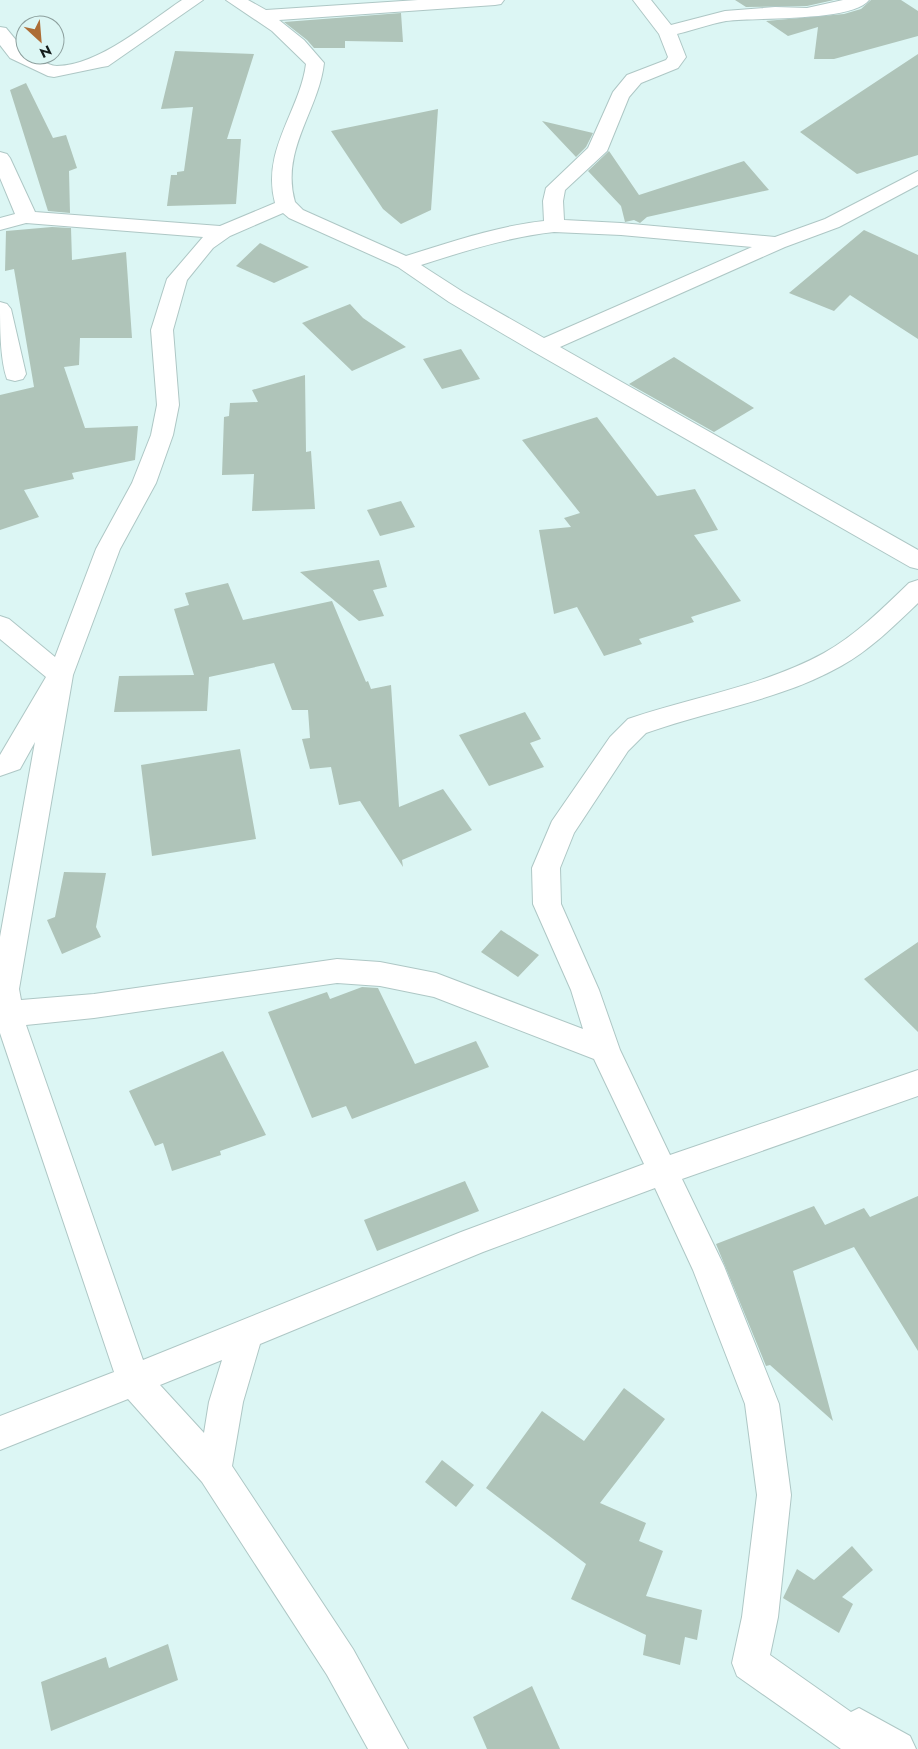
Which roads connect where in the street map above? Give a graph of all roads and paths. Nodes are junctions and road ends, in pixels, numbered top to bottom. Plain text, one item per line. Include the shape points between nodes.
1 (194, 0) edge
2 (235, 0) edge
3 (494, 0) edge
4 (642, 0) edge
5 (860, 0) edge
6 (261, 16) junction
7 (667, 31) junction
8 (0, 32) edge
9 (0, 158) edge
10 (918, 177) edge
11 (286, 206) junction
12 (26, 217) junction
13 (0, 224) edge
14 (554, 226) junction
15 (223, 232) junction
16 (778, 243) junction
17 (405, 263) junction
18 (0, 309) edge
19 (542, 347) junction
20 (15, 374) dead end
21 (918, 561) edge
22 (918, 589) edge
23 (0, 625) edge
24 (60, 675) junction
25 (0, 766) edge
26 (8, 1014) junction
27 (605, 1050) junction
28 (918, 1083) edge
29 (664, 1172) junction
30 (246, 1335) junction
31 (134, 1381) junction
32 (0, 1433) edge
33 (214, 1470) junction
34 (750, 1663) junction
35 (389, 1749) edge
36 (873, 1749) edge
37 (897, 1749) edge

1 - 8 street via 102,62 54,72 16,54
2 - 6 street
3 - 6 street
4 - 7 street
5 - 7 street via 808,13 725,16
6 - 11 street via 301,46 315,63 315,78 290,134 284,163 283,196
7 - 14 street via 677,57 672,64 634,79 620,96 598,150 556,188
9 - 12 street
10 - 16 street via 832,223
11 - 15 street
11 - 17 street via 296,214
12 - 13 street
12 - 15 street
14 - 16 street
14 - 17 street via 481,240
15 - 24 street via 206,244 177,279 162,330 168,405 162,435 144,483 108,549
16 - 19 street
17 - 19 street
18 - 20 street
19 - 21 street
22 - 27 street via 888,618 832,660 799,675 636,726 619,744 562,829 546,868 547,904 585,990
23 - 24 street
24 - 25 street via 10,762
24 - 26 street via 5,989
26 - 27 street via 94,1006 337,971 380,974 436,985
26 - 31 street
27 - 29 street
28 - 29 street
29 - 30 street via 473,1242
29 - 34 street via 708,1266 762,1404 774,1495 760,1617
30 - 31 street
30 - 33 street via 226,1402
31 - 32 street
31 - 33 street
33 - 35 street via 340,1662
34 - 36 street
34 - 37 street

